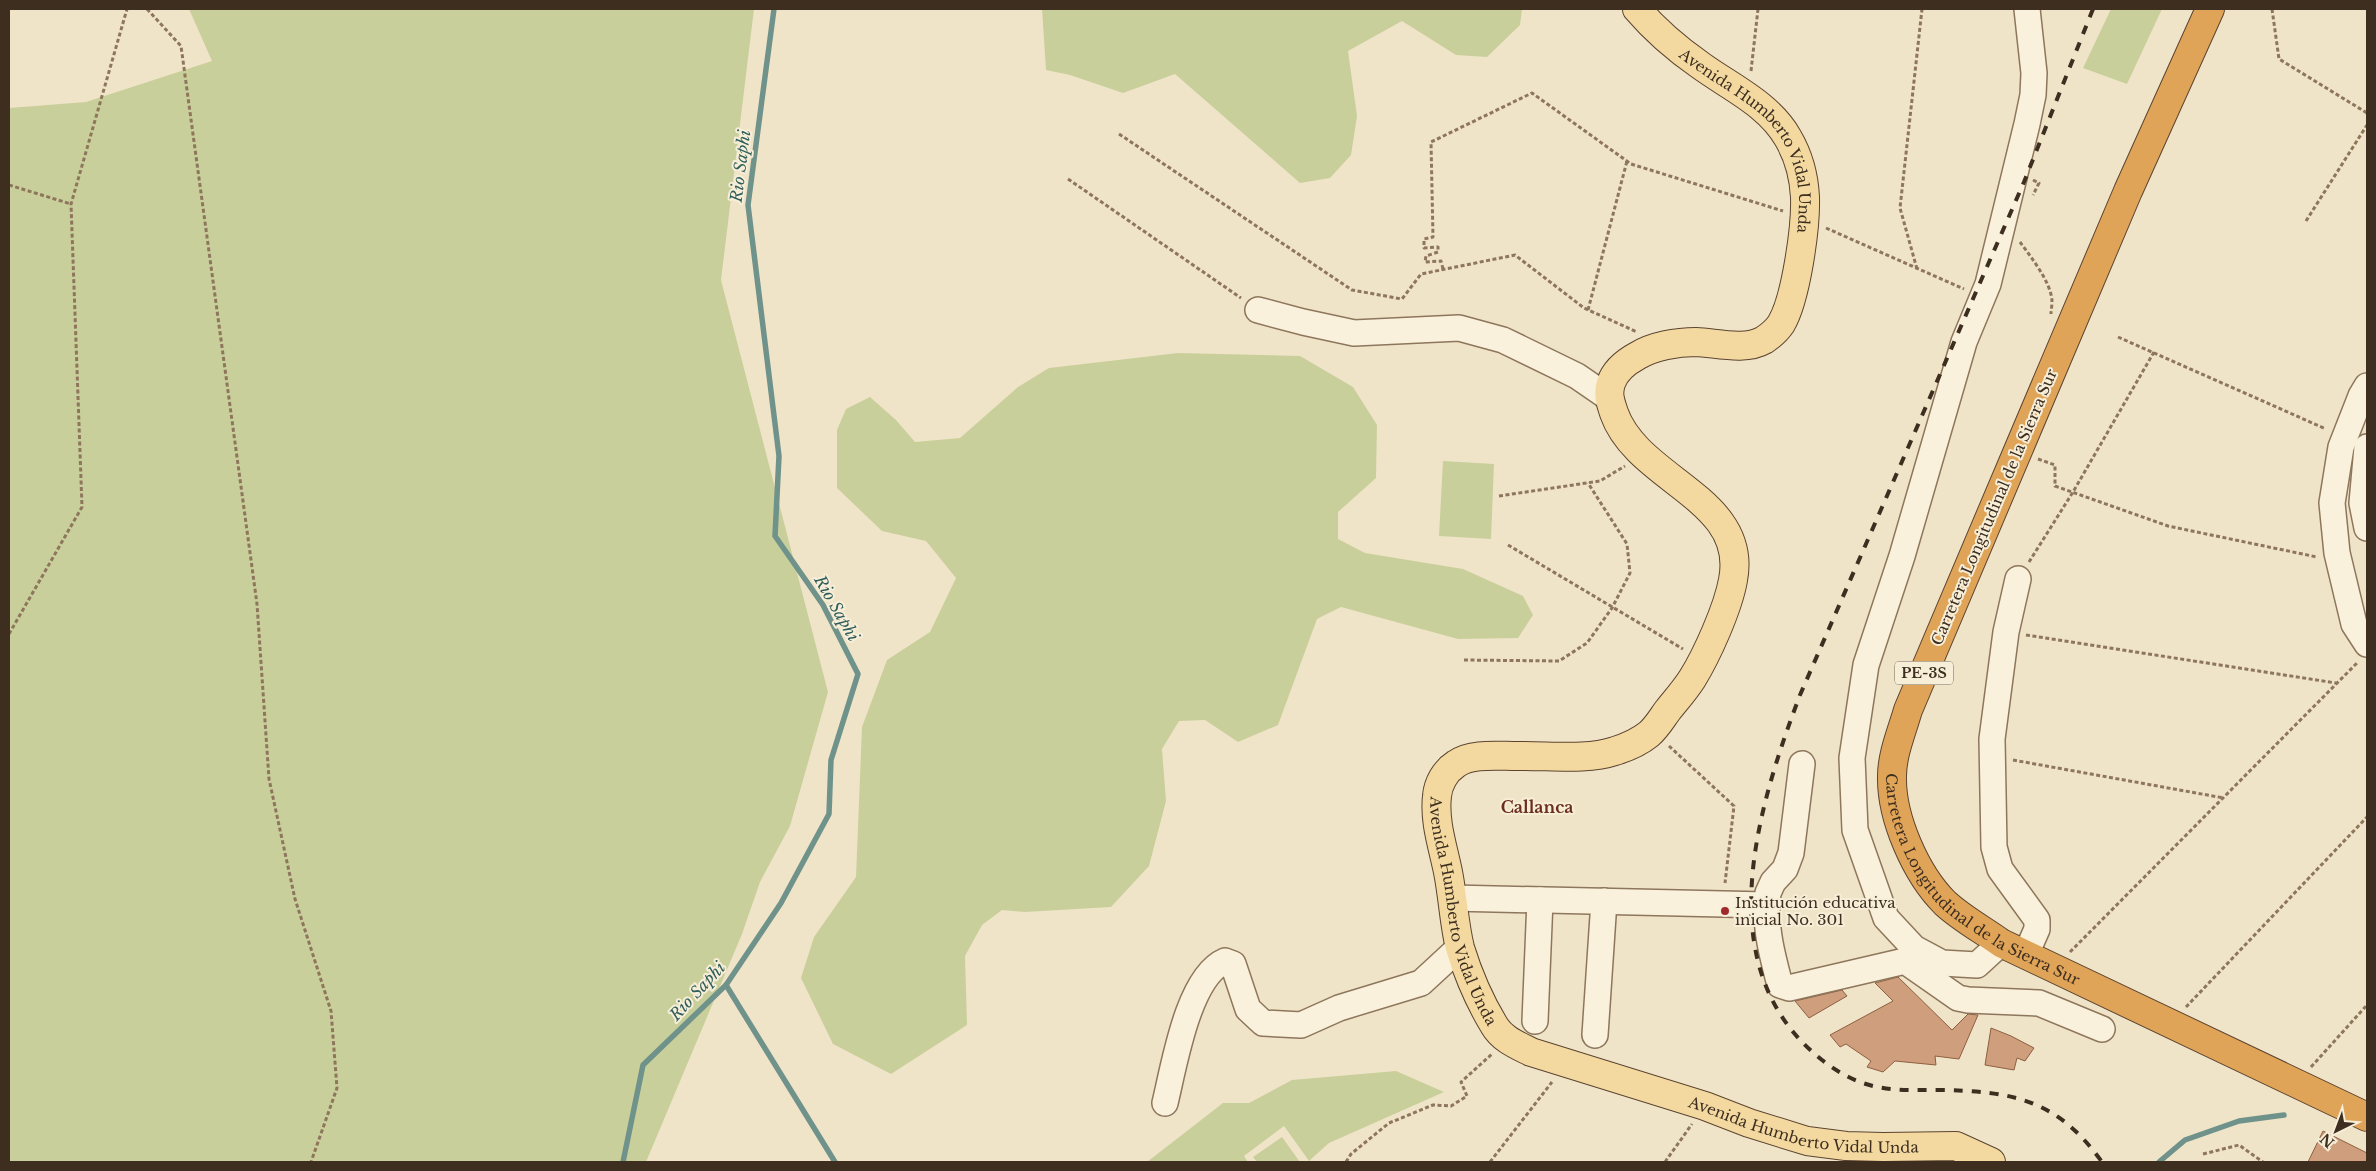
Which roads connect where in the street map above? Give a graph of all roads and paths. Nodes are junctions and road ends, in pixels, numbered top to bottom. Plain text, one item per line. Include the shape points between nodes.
1 (127, 9) edge
2 (147, 9) edge
3 (1637, 9) edge
4 (1758, 9) edge
5 (1922, 9) edge
6 (2027, 9) edge
7 (2210, 9) edge
8 (2272, 9) edge
9 (1755, 77) dead end
10 (2367, 113) edge
11 (2367, 124) edge
12 (1119, 134) dead end
13 (1627, 161) junction
14 (2015, 173) junction
15 (1068, 179) dead end
16 (9, 185) edge
17 (2032, 198) dead end
18 (71, 204) junction
19 (1803, 218) junction
20 (2306, 221) dead end
21 (2018, 239) dead end
22 (1444, 269) junction
23 (1917, 269) junction
24 (1970, 292) dead end
25 (1258, 310) joint
26 (1588, 310) junction
27 (2118, 337) dead end
28 (1667, 346) junction
29 (2062, 347) junction
30 (2154, 352) junction
31 (2367, 386) edge
32 (1609, 398) junction
33 (2356, 442) edge
34 (2016, 452) junction
35 (1643, 455) junction
36 (1588, 483) junction
37 (2073, 492) junction
38 (1499, 496) dead end
39 (2367, 528) edge
40 (1508, 545) dead end
41 (2339, 562) junction
42 (2018, 578) joint
43 (1612, 608) junction
44 (2006, 632) junction
45 (9, 634) edge
46 (2364, 652) edge
47 (1701, 659) junction
48 (1464, 660) dead end
49 (2337, 683) junction
50 (1653, 731) junction
51 (1992, 739) junction
52 (1802, 764) dead end
53 (2224, 798) junction
54 (2367, 817) edge
55 (1452, 898) junction
56 (1540, 900) junction
57 (1604, 901) junction
58 (1722, 903) junction
59 (1767, 905) junction
60 (1902, 936) junction
61 (2001, 943) junction
62 (1460, 947) junction
63 (2026, 954) junction
64 (1905, 961) junction
65 (2054, 968) junction
66 (2367, 1005) edge
67 (1535, 1021) dead end
68 (2170, 1024) junction
69 (2102, 1029) dead end
70 (1596, 1035) dead end
71 (1508, 1040) junction
72 (1566, 1064) junction
73 (2296, 1084) junction
74 (1164, 1103) dead end
75 (1704, 1106) junction
76 (2367, 1117) edge
77 (2203, 1154) dead end
78 (311, 1162) edge
79 (1346, 1162) edge
80 (1490, 1162) edge
81 (1665, 1162) edge
82 (1991, 1162) edge
83 (2263, 1162) edge

1 - 18 path
2 - 78 path via 181,46 257,604 269,779 295,899 330,1011 337,1088
3 - 19 main road, Avenida Humberto Vidal Unda via 1662,35 1700,66 1770,114 1787,134 1796,152 1803,184
4 - 9 path via 1750,70
5 - 23 path via 1900,208
6 - 14 street via 2034,62 2033,95
7 - 29 highway, Carretera Longitudinal de la Sierra Sur / PE-3S
8 - 10 path via 2279,59
11 - 20 path
12 - 22 path via 1352,290 1402,299 1421,274
13 - 19 path
13 - 22 path via 1532,93 1431,142 1433,237 1424,239 1424,248 1438,247 1438,252 1426,256 1425,262 1442,261
13 - 26 path
14 - 17 path via 2039,183
14 - 60 street via 1988,284 1964,342 1902,556 1866,665 1852,758 1855,830 1886,918
15 - 25 path
16 - 18 path
18 - 45 path via 82,507
19 - 23 path
19 - 28 main road, Avenida Humberto Vidal Unda via 1793,294 1781,324 1774,332 1759,343 1690,342
21 - 29 path via 2040,270 2050,294 2052,325
22 - 26 path via 1515,254
23 - 24 path
25 - 32 street via 1354,333 1458,328 1503,340 1577,376
26 - 28 path
27 - 30 path
28 - 32 main road, Avenida Humberto Vidal Unda via 1642,353 1626,363 1611,383
29 - 34 highway, Carretera Longitudinal de la Sierra Sur / PE-3S
30 - 33 path
30 - 37 path
31 - 33 street via 2361,396
32 - 35 main road, Avenida Humberto Vidal Unda via 1618,423
33 - 39 street
33 - 41 street via 2341,447 2332,503
34 - 37 path via 2055,465 2055,486
34 - 61 highway, Carretera Longitudinal de la Sierra Sur / PE-3S via 1908,710 1892,776 1898,815 1923,876 1946,904
35 - 36 path via 1600,481
35 - 47 main road, Avenida Humberto Vidal Unda via 1721,520 1730,538 1734,558 1733,581 1718,626
36 - 38 path
36 - 43 path via 1627,544 1630,573
37 - 41 path via 2168,526
37 - 42 path
40 - 43 path
41 - 46 street
42 - 44 street
43 - 47 path
43 - 48 path via 1587,643 1559,661
44 - 49 path
44 - 51 street
46 - 49 path
47 - 50 main road, Avenida Humberto Vidal Unda via 1692,679
49 - 53 path
50 - 55 main road, Avenida Humberto Vidal Unda via 1636,743 1611,753 1475,757 1458,761 1441,781 1437,796 1439,833
50 - 58 path via 1734,806
51 - 53 path via 2013,760
51 - 63 street via 1994,848 2000,870 2037,920
52 - 59 street via 1789,862 1773,882
53 - 65 path
54 - 68 path
55 - 56 street
55 - 62 main road, Avenida Humberto Vidal Unda
56 - 57 street
56 - 67 street
57 - 58 street
57 - 70 street
58 - 59 street
59 - 64 street via 1766,920 1773,958 1780,985 1784,987
60 - 61 street via 1914,948 1942,964 1977,965
60 - 64 street
61 - 63 highway, Carretera Longitudinal de la Sierra Sur / PE-3S
62 - 71 main road, Avenida Humberto Vidal Unda via 1479,997 1496,1029
62 - 74 street via 1421,983 1339,1008 1300,1026 1263,1023 1248,1009 1233,964 1217,965 1201,984 1190,1008
63 - 65 highway, Carretera Longitudinal de la Sierra Sur / PE-3S
64 - 69 street via 1958,998 2039,1003
65 - 68 highway, Carretera Longitudinal de la Sierra Sur / PE-3S
66 - 73 path
68 - 73 highway, Carretera Longitudinal de la Sierra Sur / PE-3S
71 - 72 main road, Avenida Humberto Vidal Unda
71 - 79 path via 1461,1082 1466,1096 1451,1106 1433,1105 1389,1123 1351,1154
72 - 75 main road, Avenida Humberto Vidal Unda
72 - 80 path
73 - 76 highway, Carretera Longitudinal de la Sierra Sur / PE-3S
75 - 81 path
75 - 82 main road, Avenida Humberto Vidal Unda via 1807,1141 1846,1146 1956,1146
77 - 83 path via 2239,1145

